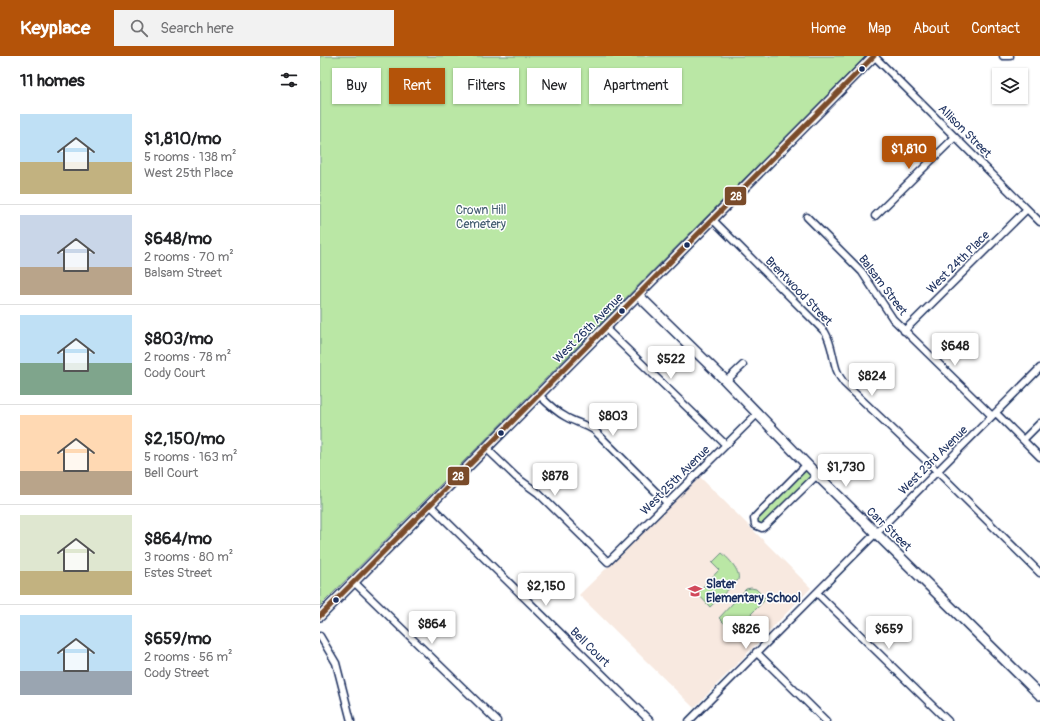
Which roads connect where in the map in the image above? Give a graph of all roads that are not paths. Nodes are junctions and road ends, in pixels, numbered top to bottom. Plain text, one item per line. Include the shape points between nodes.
1 (874, 56) edge
2 (955, 137) junction
3 (1027, 208) junction
4 (875, 216) dead end
5 (807, 217) dead end
6 (712, 219) junction
7 (1040, 222) edge
8 (638, 295) junction
9 (605, 328) junction
10 (904, 331) junction
11 (743, 365) dead end
12 (1040, 368) edge
13 (726, 381) junction
14 (539, 395) junction
15 (758, 413) junction
16 (994, 415) junction
17 (1040, 423) edge
18 (1023, 440) junction
19 (725, 444) junction
20 (486, 448) junction
21 (1040, 458) edge
22 (807, 464) junction
23 (937, 471) junction
24 (817, 475) junction
25 (667, 503) junction
26 (430, 505) junction
27 (876, 533) junction
28 (1040, 573) edge
29 (354, 582) junction
30 (817, 593) junction
31 (320, 616) edge
32 (320, 636) edge
33 (756, 652) junction
34 (1040, 695) edge
35 (351, 721) edge
36 (496, 721) edge
37 (650, 721) edge
38 (689, 721) edge
39 (826, 721) edge
40 (948, 721) edge

1 - 2 street, Allison Street
1 - 6 street, West 26th Avenue
2 - 3 street, Allison Street
2 - 4 street
3 - 7 street, Allison Street
3 - 10 street, West 24th Place
5 - 10 street, Balsam Street via 862,272 886,310
6 - 8 street, West 26th Avenue
6 - 23 street, Brentwood Street via 825,332 831,346 836,372 844,383
8 - 9 street, West 26th Avenue
8 - 13 street, Carr Street
9 - 14 street, West 26th Avenue
9 - 19 street
10 - 16 street, Balsam Street
11 - 13 street
12 - 16 street, West 23rd Avenue
13 - 15 street, Carr Street
14 - 20 street, West 26th Avenue
14 - 25 street via 566,418 585,424 595,431
15 - 19 street, West 25th Avenue
15 - 22 street, Carr Street
16 - 18 street, Balsam Street
16 - 23 street, West 23rd Avenue
17 - 18 street
18 - 21 street, Balsam Street
19 - 25 street, West 25th Avenue
20 - 25 street, West 25th Avenue via 608,562
20 - 26 street, West 26th Avenue
22 - 24 street, Carr Street
22 - 24 street via 754,518 755,525 762,528 766,525
23 - 27 street, West 23rd Avenue
23 - 28 street, Brentwood Street
24 - 27 street, Carr Street
26 - 29 street, West 26th Avenue
26 - 37 street, Bell Court
27 - 30 street, West 23rd Avenue
27 - 34 street, Carr Street
29 - 31 street, West 26th Avenue
29 - 36 street
30 - 33 street, West 23rd Avenue
30 - 40 street
32 - 35 street via 336,662
33 - 38 street, West 23rd Avenue
33 - 39 street

